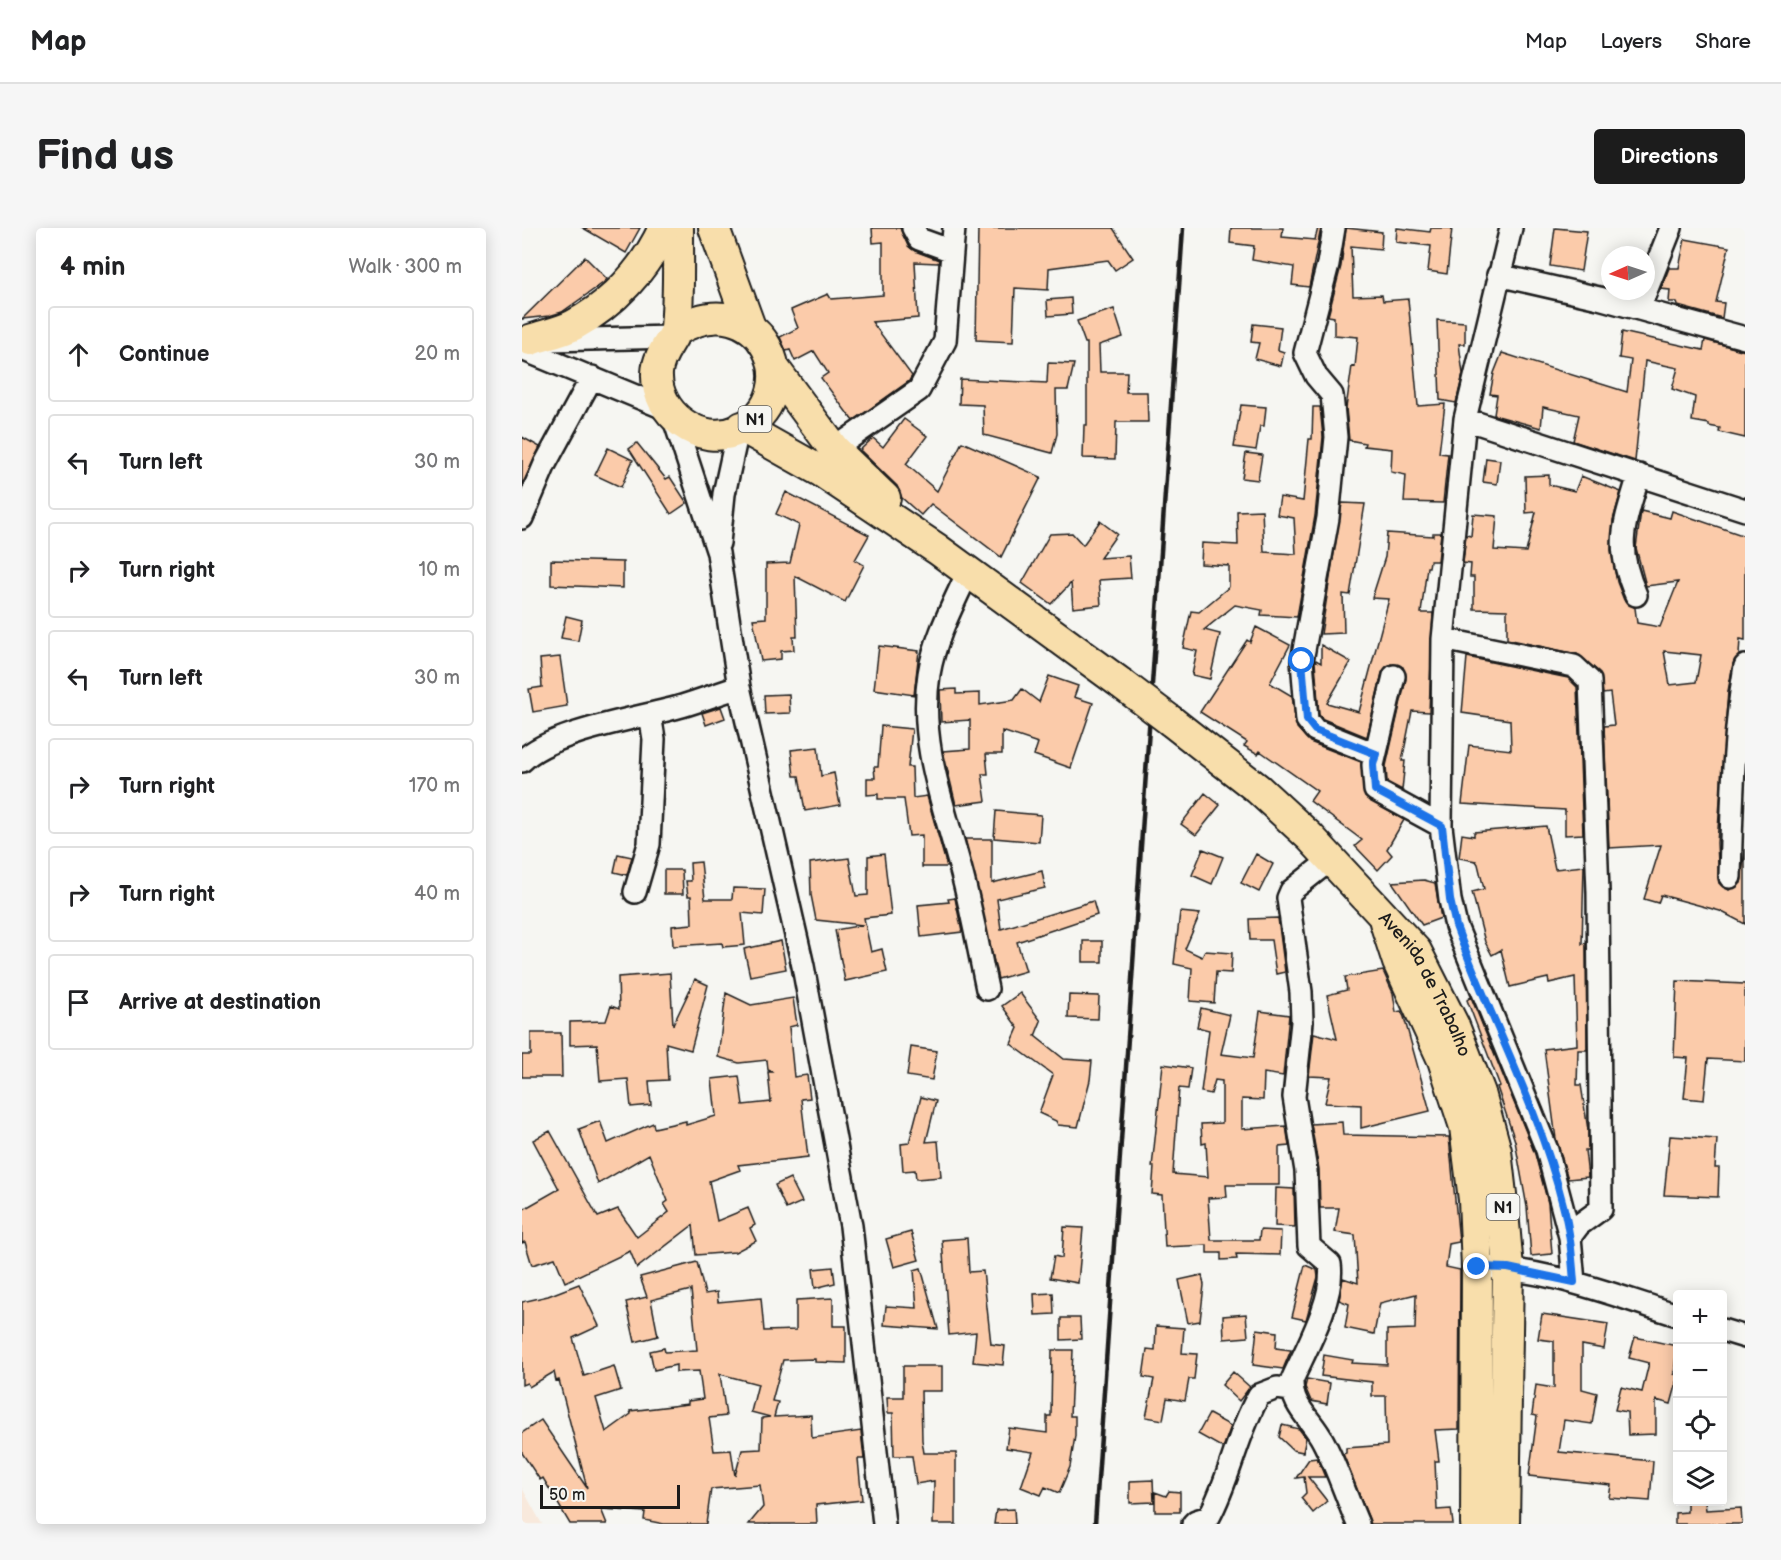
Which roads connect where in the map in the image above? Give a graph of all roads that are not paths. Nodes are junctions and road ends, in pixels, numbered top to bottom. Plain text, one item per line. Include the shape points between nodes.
1 (663, 228) edge
2 (678, 228) edge
3 (714, 228) edge
4 (913, 228) edge
5 (954, 228) edge
6 (1334, 228) edge
7 (1511, 228) edge
8 (1671, 228) edge
9 (952, 250) junction
10 (1498, 276) junction
11 (1639, 309) junction
12 (750, 327) junction
13 (674, 334) junction
14 (1745, 338) edge
15 (525, 343) edge
16 (774, 368) junction
17 (592, 376) junction
18 (671, 413) junction
19 (1466, 419) junction
20 (740, 429) junction
21 (834, 449) junction
22 (1639, 475) junction
23 (1745, 510) edge
24 (522, 518) edge
25 (937, 549) junction
26 (718, 553) junction
27 (968, 572) junction
28 (1636, 595) dead end
29 (1443, 639) junction
30 (1745, 666) edge
31 (1394, 676) dead end
32 (740, 687) junction
33 (650, 714) junction
34 (524, 753) edge
35 (1376, 754) junction
36 (1442, 826) junction
37 (1330, 860) junction
38 (1730, 877) dead end
39 (635, 892) dead end
40 (1384, 920) junction
41 (987, 989) dead end
42 (1570, 1237) junction
43 (1477, 1267) junction
44 (1508, 1268) junction
45 (1574, 1282) junction
46 (1673, 1315) edge
47 (1727, 1332) edge
48 (1745, 1337) edge
49 (1292, 1390) junction
50 (1490, 1485) junction
51 (884, 1524) edge
52 (1193, 1524) edge
53 (1358, 1524) edge
54 (1476, 1524) edge
55 (1504, 1524) edge

1 - 15 highway via 645,263 618,293 573,326
2 - 13 highway
3 - 12 highway, N1
4 - 9 street via 919,239
5 - 9 street
6 - 35 street via 1305,353 1316,376 1332,395 1336,437 1328,518 1305,632 1303,698 1307,720 1315,730
7 - 10 street
8 - 11 street
9 - 21 street via 945,341 919,390
10 - 11 street
10 - 19 street
11 - 14 street
12 - 13 highway via 732,318 712,316 693,321
12 - 16 highway, N1 via 766,345
13 - 15 street
13 - 18 highway via 659,358 657,373 658,389
15 - 17 street
16 - 20 highway, N1 via 767,405
16 - 21 highway, N1
17 - 18 street
17 - 24 street via 545,464
18 - 20 highway, N1 via 696,431 724,434
18 - 26 street
19 - 22 street
19 - 29 street
20 - 25 highway, N1 via 822,472
20 - 26 street via 724,494
21 - 25 highway, N1
22 - 23 street
22 - 28 street via 1623,534 1624,567
25 - 27 highway, N1
26 - 32 street
27 - 37 highway, N1, bridge via 1258,789
27 - 41 street via 939,635 926,701 927,730 932,768 963,876
29 - 36 street
29 - 42 street via 1574,666 1590,681 1598,892 1601,1209
30 - 38 street via 1736,741
31 - 35 street
32 - 33 street
32 - 51 street via 803,966 851,1226
33 - 34 street
33 - 39 street via 654,739 649,844
35 - 36 street via 1375,790
36 - 42 street via 1456,926 1547,1150
37 - 40 highway, N1
37 - 49 street via 1291,891 1288,898 1301,992 1294,1097 1310,1210 1308,1238 1310,1246 1330,1264 1332,1274 1324,1306 1292,1380
40 - 43 highway, Avenida de Trabalho / N1 via 1398,962 1443,1060 1465,1127
40 - 44 highway, Avenida de Trabalho / N1 via 1416,951 1454,1026 1480,1093 1496,1151
42 - 45 street
43 - 44 street
43 - 50 highway, Avenida de Trabalho / N1
44 - 45 street
44 - 50 highway, Avenida de Trabalho / N1
45 - 46 street
47 - 48 street
49 - 52 street via 1277,1388 1259,1395 1219,1499 1209,1517
49 - 53 street via 1294,1401 1323,1440
50 - 54 highway, Avenida de Trabalho / N1
50 - 55 highway, Avenida de Trabalho / N1

